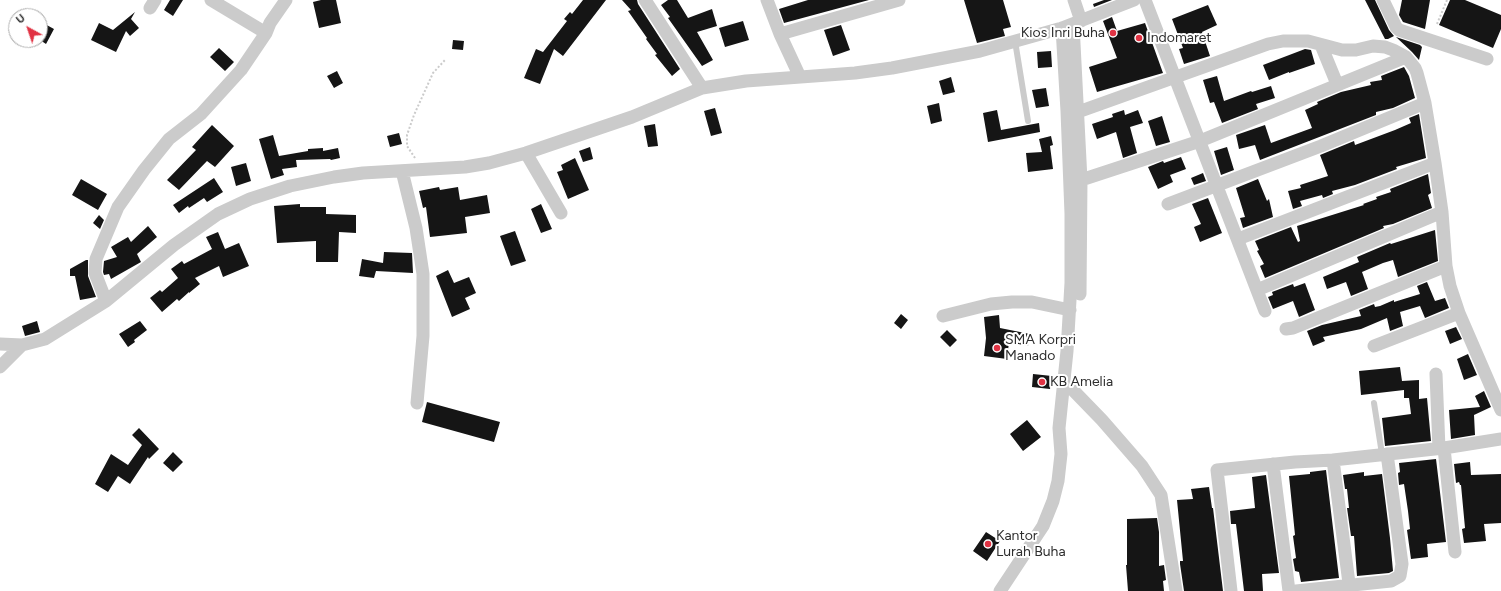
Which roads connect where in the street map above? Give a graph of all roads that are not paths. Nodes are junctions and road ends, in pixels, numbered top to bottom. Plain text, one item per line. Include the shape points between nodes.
1 (211, 0) edge
2 (286, 0) edge
3 (645, 0) edge
4 (767, 0) edge
5 (899, 0) edge
6 (1074, 0) edge
7 (1134, 0) edge
8 (1145, 0) edge
9 (1383, 0) edge
10 (1072, 24) junction
11 (266, 33) junction
12 (780, 34) junction
13 (1015, 41) junction
14 (1321, 45) junction
15 (1406, 57) junction
16 (1487, 60) dead end
17 (800, 77) junction
18 (1175, 77) junction
19 (1337, 84) junction
20 (702, 88) junction
21 (1425, 103) junction
22 (1078, 112) junction
23 (1028, 121) dead end
24 (1200, 141) junction
25 (526, 153) junction
26 (1435, 163) junction
27 (402, 171) junction
28 (1081, 180) junction
29 (1216, 185) junction
30 (1168, 204) dead end
31 (1442, 212) junction
32 (561, 213) dead end
33 (1238, 239) junction
34 (1446, 266) junction
35 (1257, 290) junction
36 (106, 301) junction
37 (1070, 310) junction
38 (1265, 312) dead end
39 (1459, 313) junction
40 (943, 316) dead end
41 (1286, 329) dead end
42 (0, 344) edge
43 (22, 345) junction
44 (1374, 346) dead end
45 (0, 367) edge
46 (1436, 374) dead end
47 (1071, 388) junction
48 (417, 403) dead end
49 (1374, 403) dead end
50 (1501, 410) edge
51 (1501, 439) edge
52 (1442, 448) junction
53 (1061, 454) junction
54 (1384, 454) junction
55 (1333, 460) junction
56 (1273, 464) junction
57 (1455, 552) dead end
58 (1349, 588) edge
59 (1000, 591) edge
60 (1176, 591) edge
61 (1231, 591) edge
62 (1289, 591) edge
63 (1296, 591) edge

1 - 11 street
2 - 11 street
3 - 20 street
4 - 12 street
5 - 12 street
6 - 10 street
7 - 10 street
8 - 18 street
9 - 16 street via 1399,30
10 - 13 street
10 - 22 street
10 - 37 street via 1067,111 1071,214
11 - 36 street via 241,70 224,89 201,114 169,139 118,207 96,259 94,273
12 - 17 street
13 - 17 street via 980,51 892,68
13 - 23 lane
14 - 15 street via 1342,50 1385,47
14 - 18 street via 1308,41 1268,44
14 - 19 street
15 - 19 street
15 - 21 street via 1415,68
17 - 20 street via 746,81
18 - 22 street
18 - 24 street
19 - 24 street
20 - 25 street via 632,117
21 - 26 street
21 - 29 street via 1321,146
22 - 28 street
24 - 28 street
24 - 29 street
25 - 27 street via 465,167
25 - 32 street
26 - 31 street
26 - 33 street
27 - 36 street via 334,177 290,186 250,199 218,214
27 - 48 street via 416,228 423,274 423,336
28 - 47 street via 1080,289
29 - 30 street
29 - 33 street
31 - 34 street
31 - 35 street
33 - 35 street
34 - 39 street
34 - 41 street
35 - 38 street
36 - 43 street via 45,339
37 - 40 street via 1032,302 1012,302 991,304
37 - 53 street via 1059,428
39 - 44 street
39 - 50 street
42 - 43 street
43 - 45 street
46 - 52 street
47 - 53 street via 1067,437
47 - 60 street via 1142,466 1161,495
49 - 54 lane
51 - 52 street
52 - 54 street
52 - 57 street
53 - 59 street via 1053,501 1042,526
54 - 55 street
54 - 58 street via 1398,528 1402,570 1400,576 1391,581
55 - 56 street
55 - 58 street
56 - 61 street via 1217,470
56 - 62 street
58 - 63 street

